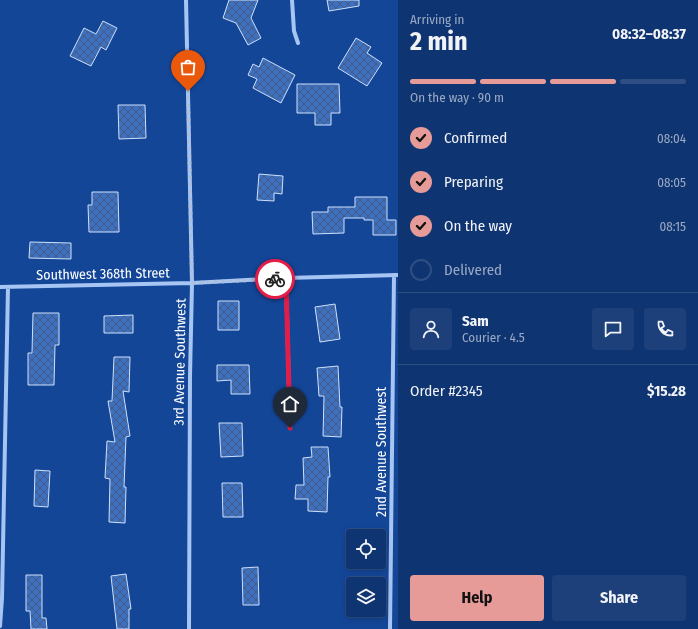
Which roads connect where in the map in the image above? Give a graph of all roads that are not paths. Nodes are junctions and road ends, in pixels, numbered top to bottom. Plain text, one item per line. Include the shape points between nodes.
1 (186, 0) edge
2 (292, 0) edge
3 (298, 43) dead end
4 (396, 275) edge
5 (286, 278) junction
6 (192, 283) junction
7 (0, 287) edge
8 (8, 287) junction
9 (290, 428) dead end
10 (0, 626) edge
11 (190, 629) edge
12 (390, 629) edge

1 - 6 street, 3rd Avenue Southwest
2 - 3 street via 293,24
4 - 5 street, Southwest 368th Street
4 - 12 street, 2nd Avenue Southwest
5 - 6 street, Southwest 368th Street
5 - 9 street
6 - 8 street, Southwest 368th Street
6 - 11 street, 3rd Avenue Southwest
7 - 8 street, Southwest 368th Street
8 - 10 street

